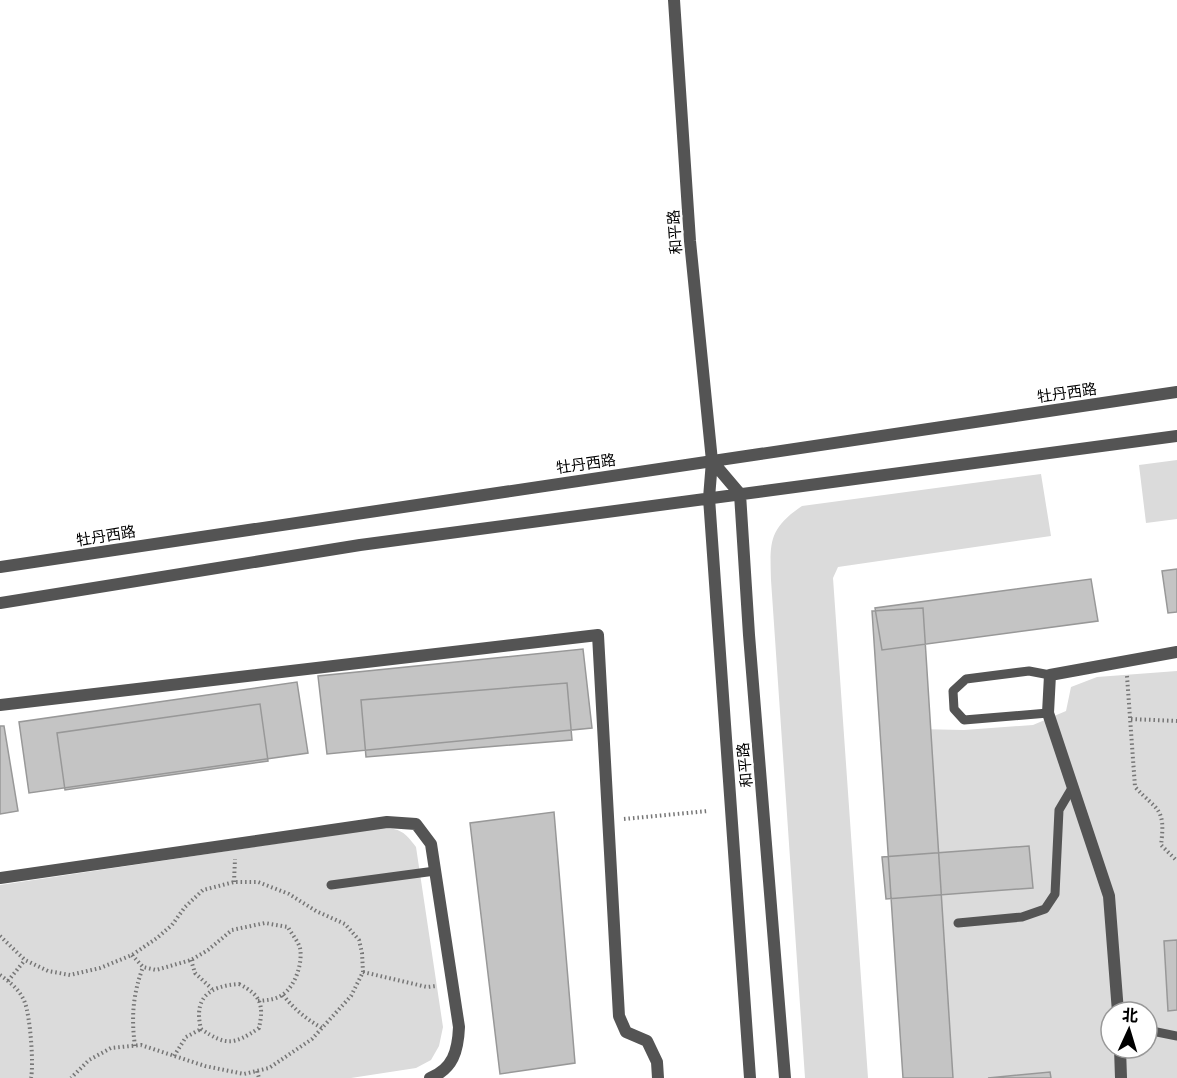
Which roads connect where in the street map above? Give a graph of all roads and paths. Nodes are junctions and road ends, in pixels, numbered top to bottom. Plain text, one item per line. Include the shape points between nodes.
1 (674, 0) edge
2 (1177, 392) edge
3 (1177, 436) edge
4 (711, 461) junction
5 (740, 494) junction
6 (709, 498) junction
7 (0, 567) edge
8 (0, 603) edge
9 (1177, 652) edge
10 (1126, 661) junction
11 (1050, 675) junction
12 (0, 705) edge
13 (1048, 713) junction
14 (1131, 719) junction
15 (1177, 721) edge
16 (1072, 788) junction
17 (708, 812) dead end
18 (609, 820) junction
19 (1177, 861) edge
20 (435, 871) junction
21 (0, 878) edge
22 (331, 885) dead end
23 (958, 923) dead end
24 (0, 936) edge
25 (132, 955) junction
26 (25, 960) junction
27 (191, 960) junction
28 (143, 967) junction
29 (363, 972) junction
30 (0, 975) edge
31 (8, 981) junction
32 (453, 986) junction
33 (212, 989) junction
34 (283, 995) junction
35 (1117, 1000) edge
36 (258, 1001) junction
37 (322, 1028) junction
38 (201, 1029) junction
39 (1159, 1032) edge
40 (1177, 1036) edge
41 (135, 1046) junction
42 (174, 1056) junction
43 (1120, 1060) edge
44 (257, 1071) junction
45 (32, 1078) edge
46 (71, 1078) edge
47 (258, 1078) edge
48 (430, 1078) edge
49 (658, 1078) edge
50 (750, 1078) edge
51 (785, 1078) edge
52 (1121, 1078) edge

1 - 4 street, 和平路 via 690,241
2 - 4 street, 牡丹西路
3 - 5 street
4 - 5 street
4 - 6 street, 和平路
4 - 7 street, 牡丹西路
5 - 6 street
5 - 51 street, 和平路
6 - 8 street via 360,545
6 - 50 street, 和平路
9 - 10 street
10 - 11 street
10 - 14 path
11 - 13 street
11 - 13 lane via 1029,671 966,679 953,691 954,709 963,720
12 - 18 street via 598,635
13 - 16 street
14 - 15 path
14 - 19 path via 1135,787 1163,817 1161,845
16 - 23 lane via 1059,810 1055,894 1045,909 1022,917
16 - 35 street via 1109,896
17 - 18 path
18 - 49 street via 619,1016 626,1032 647,1041 657,1062
20 - 21 street via 431,844 416,824 387,822
20 - 22 lane
20 - 32 street
24 - 26 path
25 - 26 path via 100,969 70,975 48,971
25 - 28 path
25 - 29 path via 165,932 203,890 234,882 258,882 345,924 359,940
26 - 31 path
27 - 28 path via 156,970
27 - 33 path via 195,973
27 - 34 path via 232,930 265,922 288,927 300,947 300,966
28 - 41 path via 132,1008
29 - 32 path via 427,987
29 - 37 path via 351,996
30 - 31 path
31 - 45 path via 25,1003 34,1067
32 - 48 street via 458,1047 450,1065
33 - 36 path via 239,984 253,991
33 - 38 path via 201,1000
34 - 36 path
34 - 37 path via 307,1020
36 - 38 path via 263,1010 259,1028 240,1041 217,1040
37 - 44 path via 269,1068
38 - 42 path via 186,1037
39 - 40 lane
41 - 42 path
41 - 46 path via 111,1048 88,1060
42 - 44 path via 244,1074
43 - 52 street
44 - 47 path

